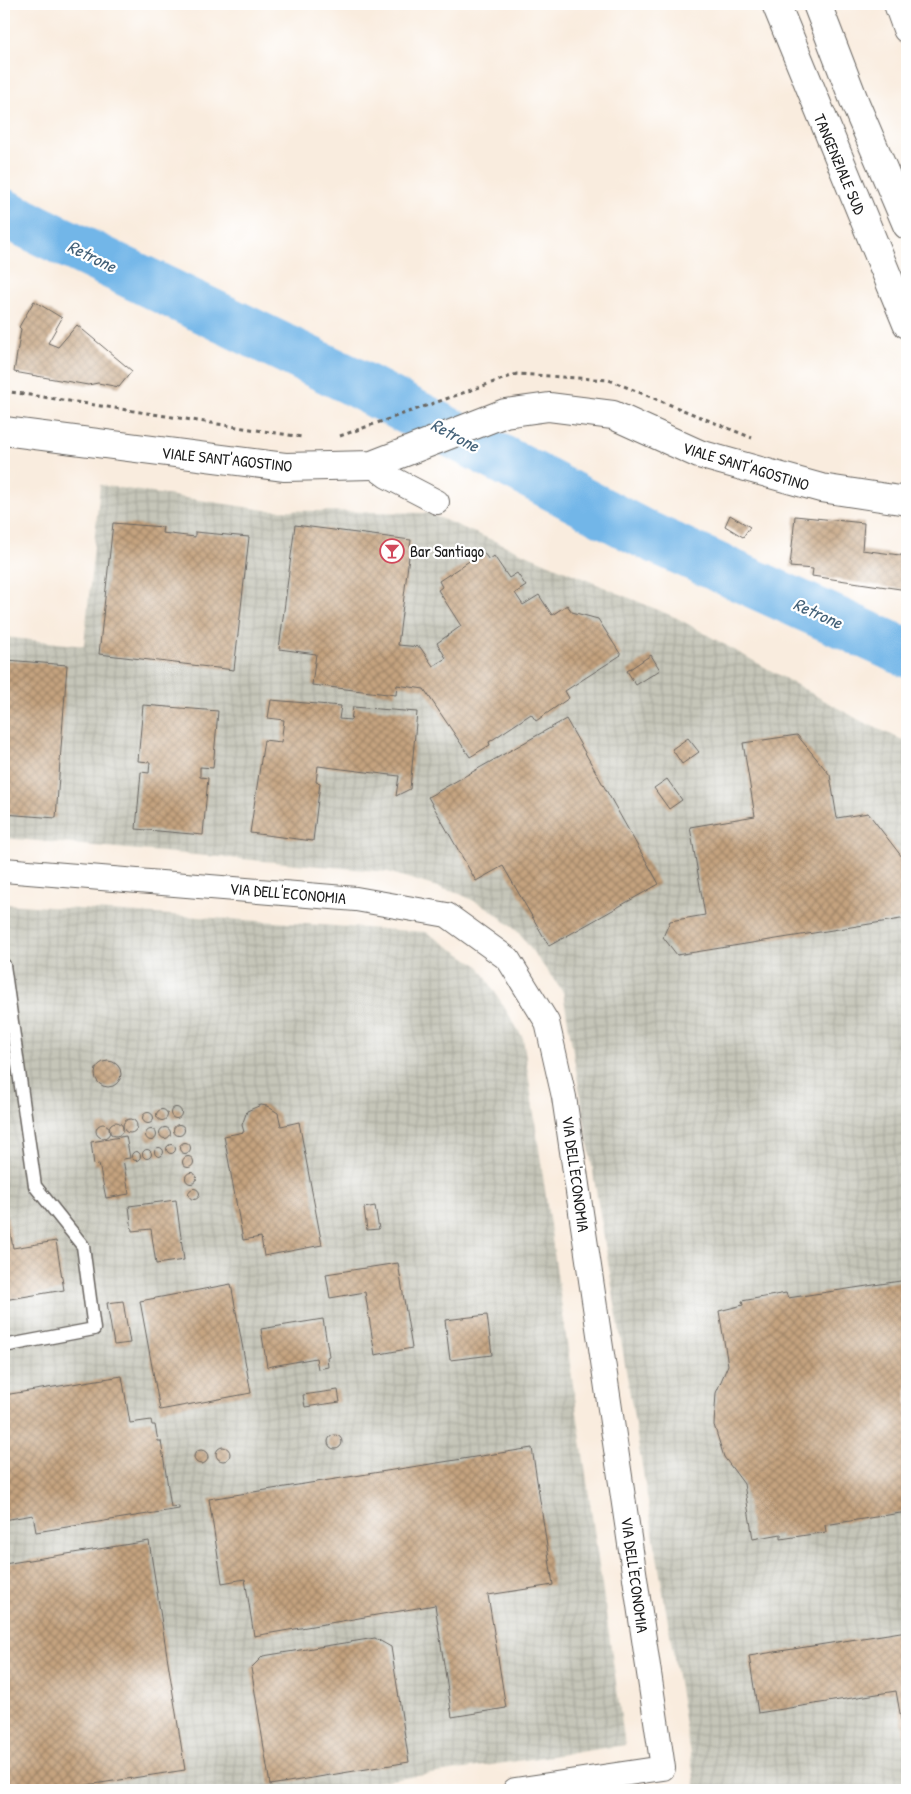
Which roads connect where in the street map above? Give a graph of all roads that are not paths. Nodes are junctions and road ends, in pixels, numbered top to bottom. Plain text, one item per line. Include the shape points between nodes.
1 (776, 4) edge
2 (817, 4) edge
3 (898, 4) edge
4 (907, 29) edge
5 (907, 225) edge
6 (907, 324) edge
7 (4, 431) edge
8 (372, 465) junction
9 (907, 501) edge
10 (437, 502) dead end
11 (4, 870) edge
12 (4, 965) edge
13 (4, 1346) edge
14 (515, 1790) edge

1 - 6 main road, TANGENZIALE SUD
2 - 5 main road
3 - 4 main road
7 - 8 main road, VIALE SANT'AGOSTINO via 286,467
8 - 9 main road, VIALE SANT'AGOSTINO via 505,413 549,407 613,415 699,454 821,488
8 - 10 street
11 - 14 street, VIA DELL'ECONOMIA via 356,899 447,915 508,959 547,1022 564,1097 663,1768
12 - 13 lane via 35,1186 83,1246 94,1329

